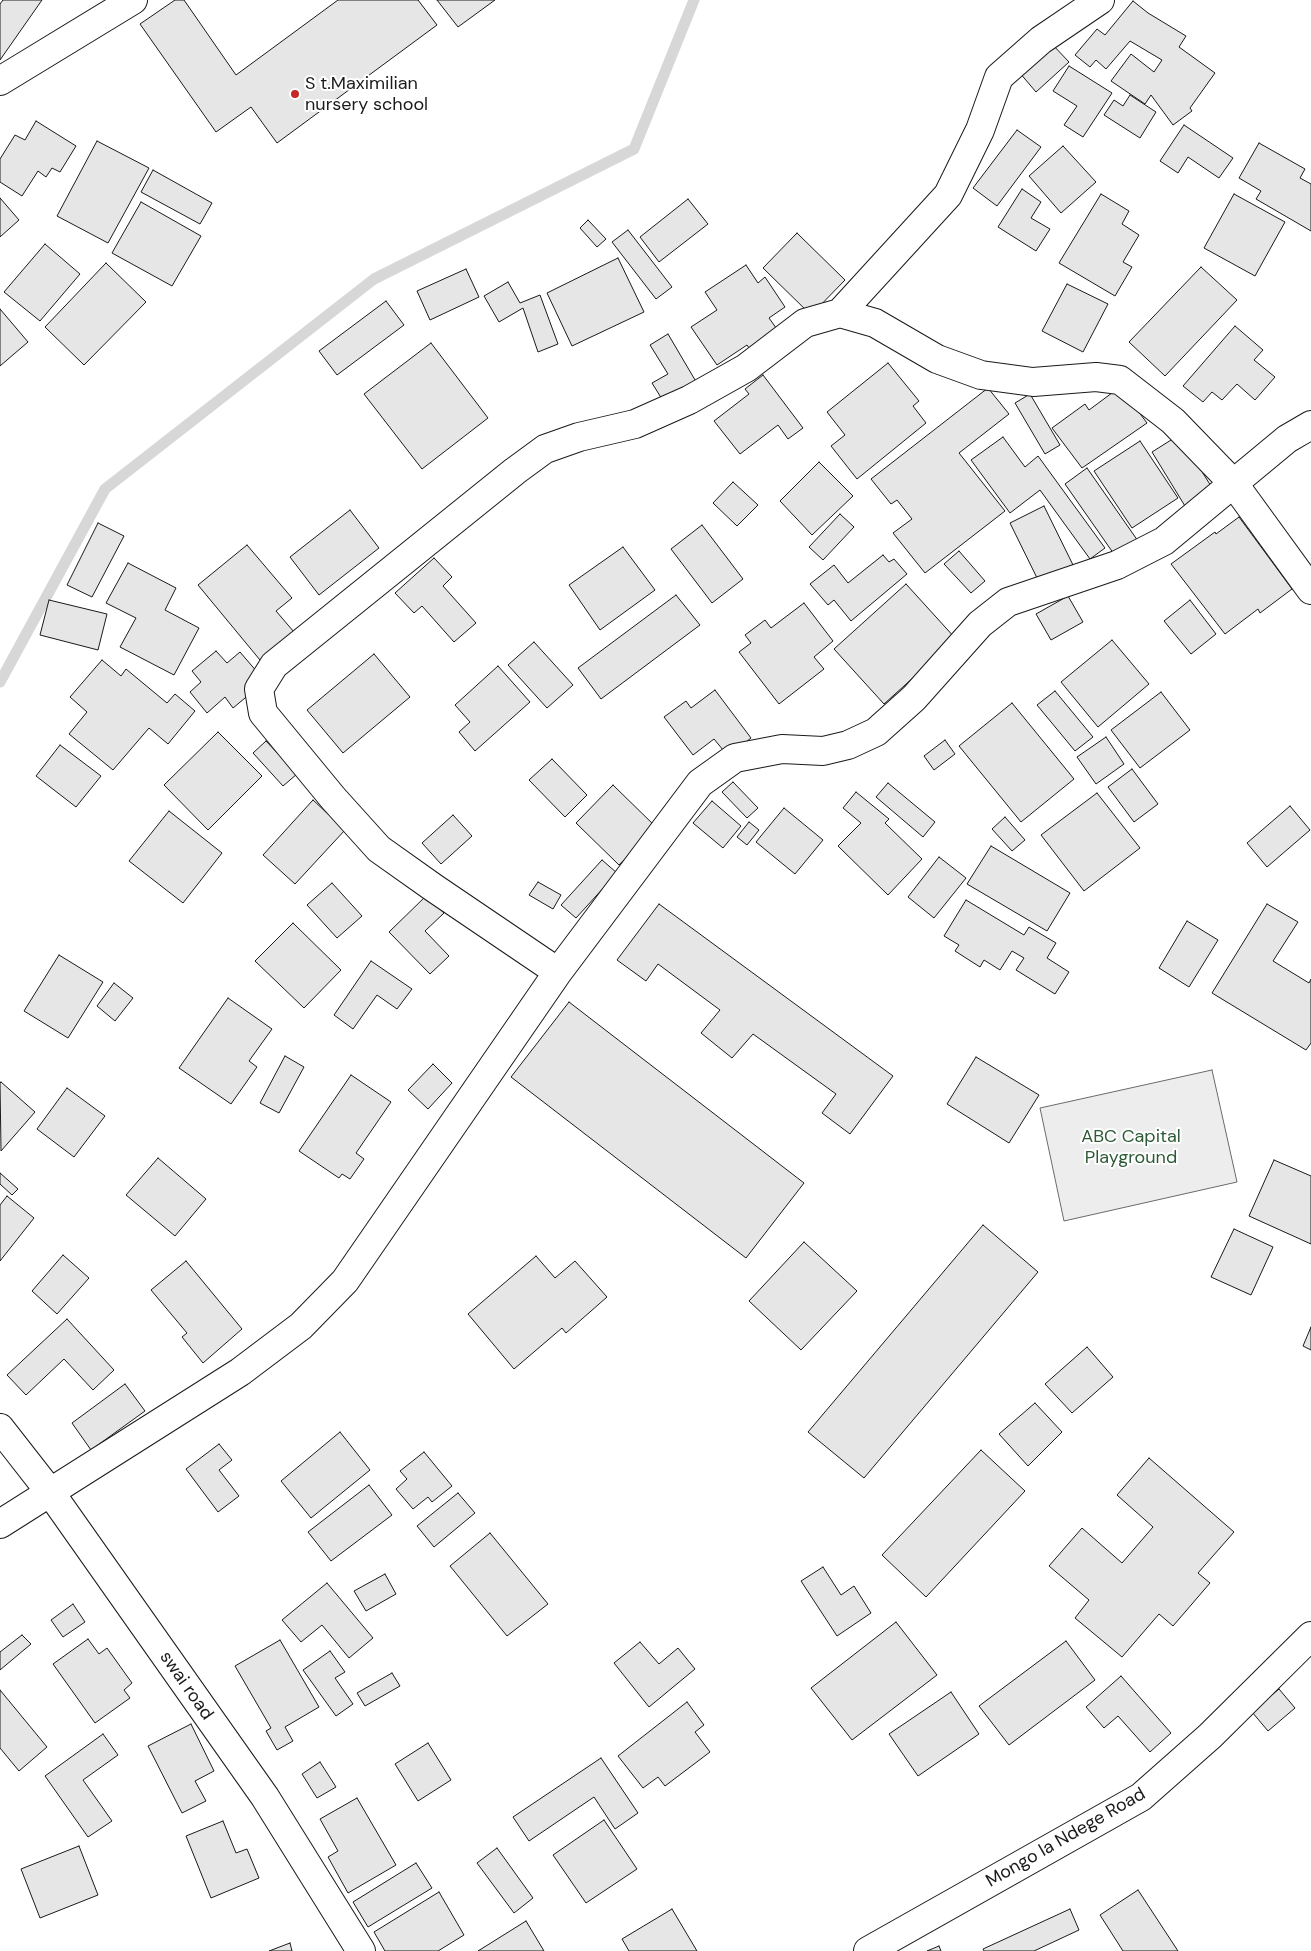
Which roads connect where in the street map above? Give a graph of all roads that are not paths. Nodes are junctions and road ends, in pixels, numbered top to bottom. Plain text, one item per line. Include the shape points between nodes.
1 (133, 0) edge
2 (1100, 0) edge
3 (0, 81) edge
4 (840, 313) junction
5 (1311, 425) edge
6 (1234, 484) junction
7 (1311, 590) edge
8 (558, 972) junction
9 (0, 1428) edge
10 (50, 1492) junction
11 (0, 1524) edge
12 (1311, 1636) edge
13 (360, 1951) edge
14 (868, 1951) edge

1 - 3 street
2 - 4 street via 1041,40 999,77 980,130 948,195
4 - 6 street via 875,323 937,359 981,375 1033,382 1096,377 1120,380 1173,422
4 - 8 street via 805,323 746,368 689,400 635,424 545,449 274,665 259,689 263,713 378,849
5 - 6 street via 1287,439
6 - 7 street
6 - 8 street via 1164,542 1142,554 1008,602 980,624 914,698 876,732 848,746 823,751 782,749 735,758 700,783
8 - 10 street via 344,1281 300,1326 240,1372
9 - 10 street, swai road
10 - 11 street
10 - 13 street, swai road via 265,1797
12 - 14 street, Mongo la Ndege Road via 1210,1736 1141,1798

